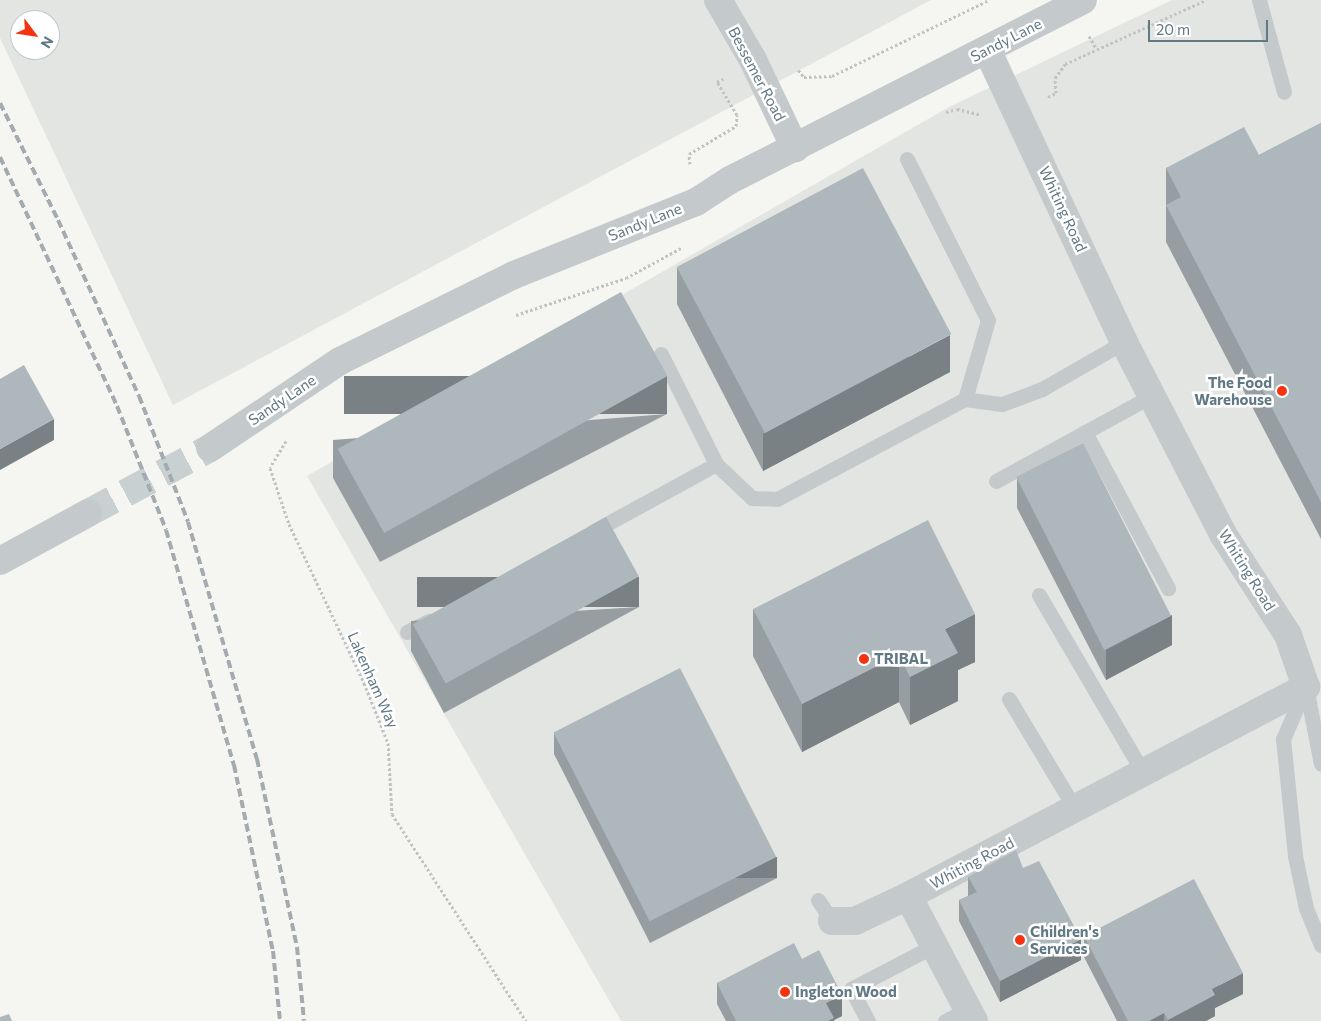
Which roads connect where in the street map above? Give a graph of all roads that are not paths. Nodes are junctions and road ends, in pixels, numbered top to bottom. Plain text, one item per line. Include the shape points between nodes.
1 (718, 0) edge
2 (1083, 0) edge
3 (1259, 0) edge
4 (987, 49) junction
5 (1284, 92) dead end
6 (795, 148) junction
7 (907, 158) dead end
8 (1124, 342) junction
9 (662, 354) dead end
10 (1151, 396) junction
11 (965, 399) junction
12 (1085, 432) junction
13 (210, 448) tunnel mouth
14 (716, 464) junction
15 (996, 480) dead end
16 (88, 513) tunnel mouth
17 (579, 539) edge
18 (0, 561) edge
19 (1168, 588) dead end
20 (1039, 595) dead end
21 (442, 614) edge
22 (407, 632) dead end
23 (1314, 687) edge
24 (1009, 699) dead end
25 (1321, 764) edge
26 (1143, 772) junction
27 (1075, 810) junction
28 (908, 896) junction
29 (825, 910) dead end
30 (935, 944) junction
31 (1321, 945) edge
32 (971, 1015) edge
33 (868, 1021) edge
34 (945, 1021) edge

1 - 6 street, Bessemer Road via 753,60
2 - 4 street, Sandy Lane
3 - 5 lane
4 - 6 street, Sandy Lane
4 - 8 street, Whiting Road
6 - 13 street, Sandy Lane via 730,180 696,202 514,275 340,362
7 - 11 lane via 988,320
8 - 10 street, Whiting Road
8 - 11 lane via 1042,389 1002,404
9 - 14 lane
10 - 12 lane
10 - 23 street, Whiting Road via 1223,534 1288,635
11 - 14 lane via 777,499 752,498
12 - 15 lane
12 - 19 lane
14 - 17 lane
16 - 18 street
20 - 26 lane
21 - 22 lane
23 - 25 lane
23 - 26 street, Whiting Road
23 - 31 lane via 1283,739 1295,856 1306,908
24 - 27 lane
26 - 27 street, Whiting Road
27 - 28 street, Whiting Road
28 - 29 street, Whiting Road via 855,922
28 - 30 street
30 - 32 street
30 - 33 lane via 851,989
32 - 34 lane

